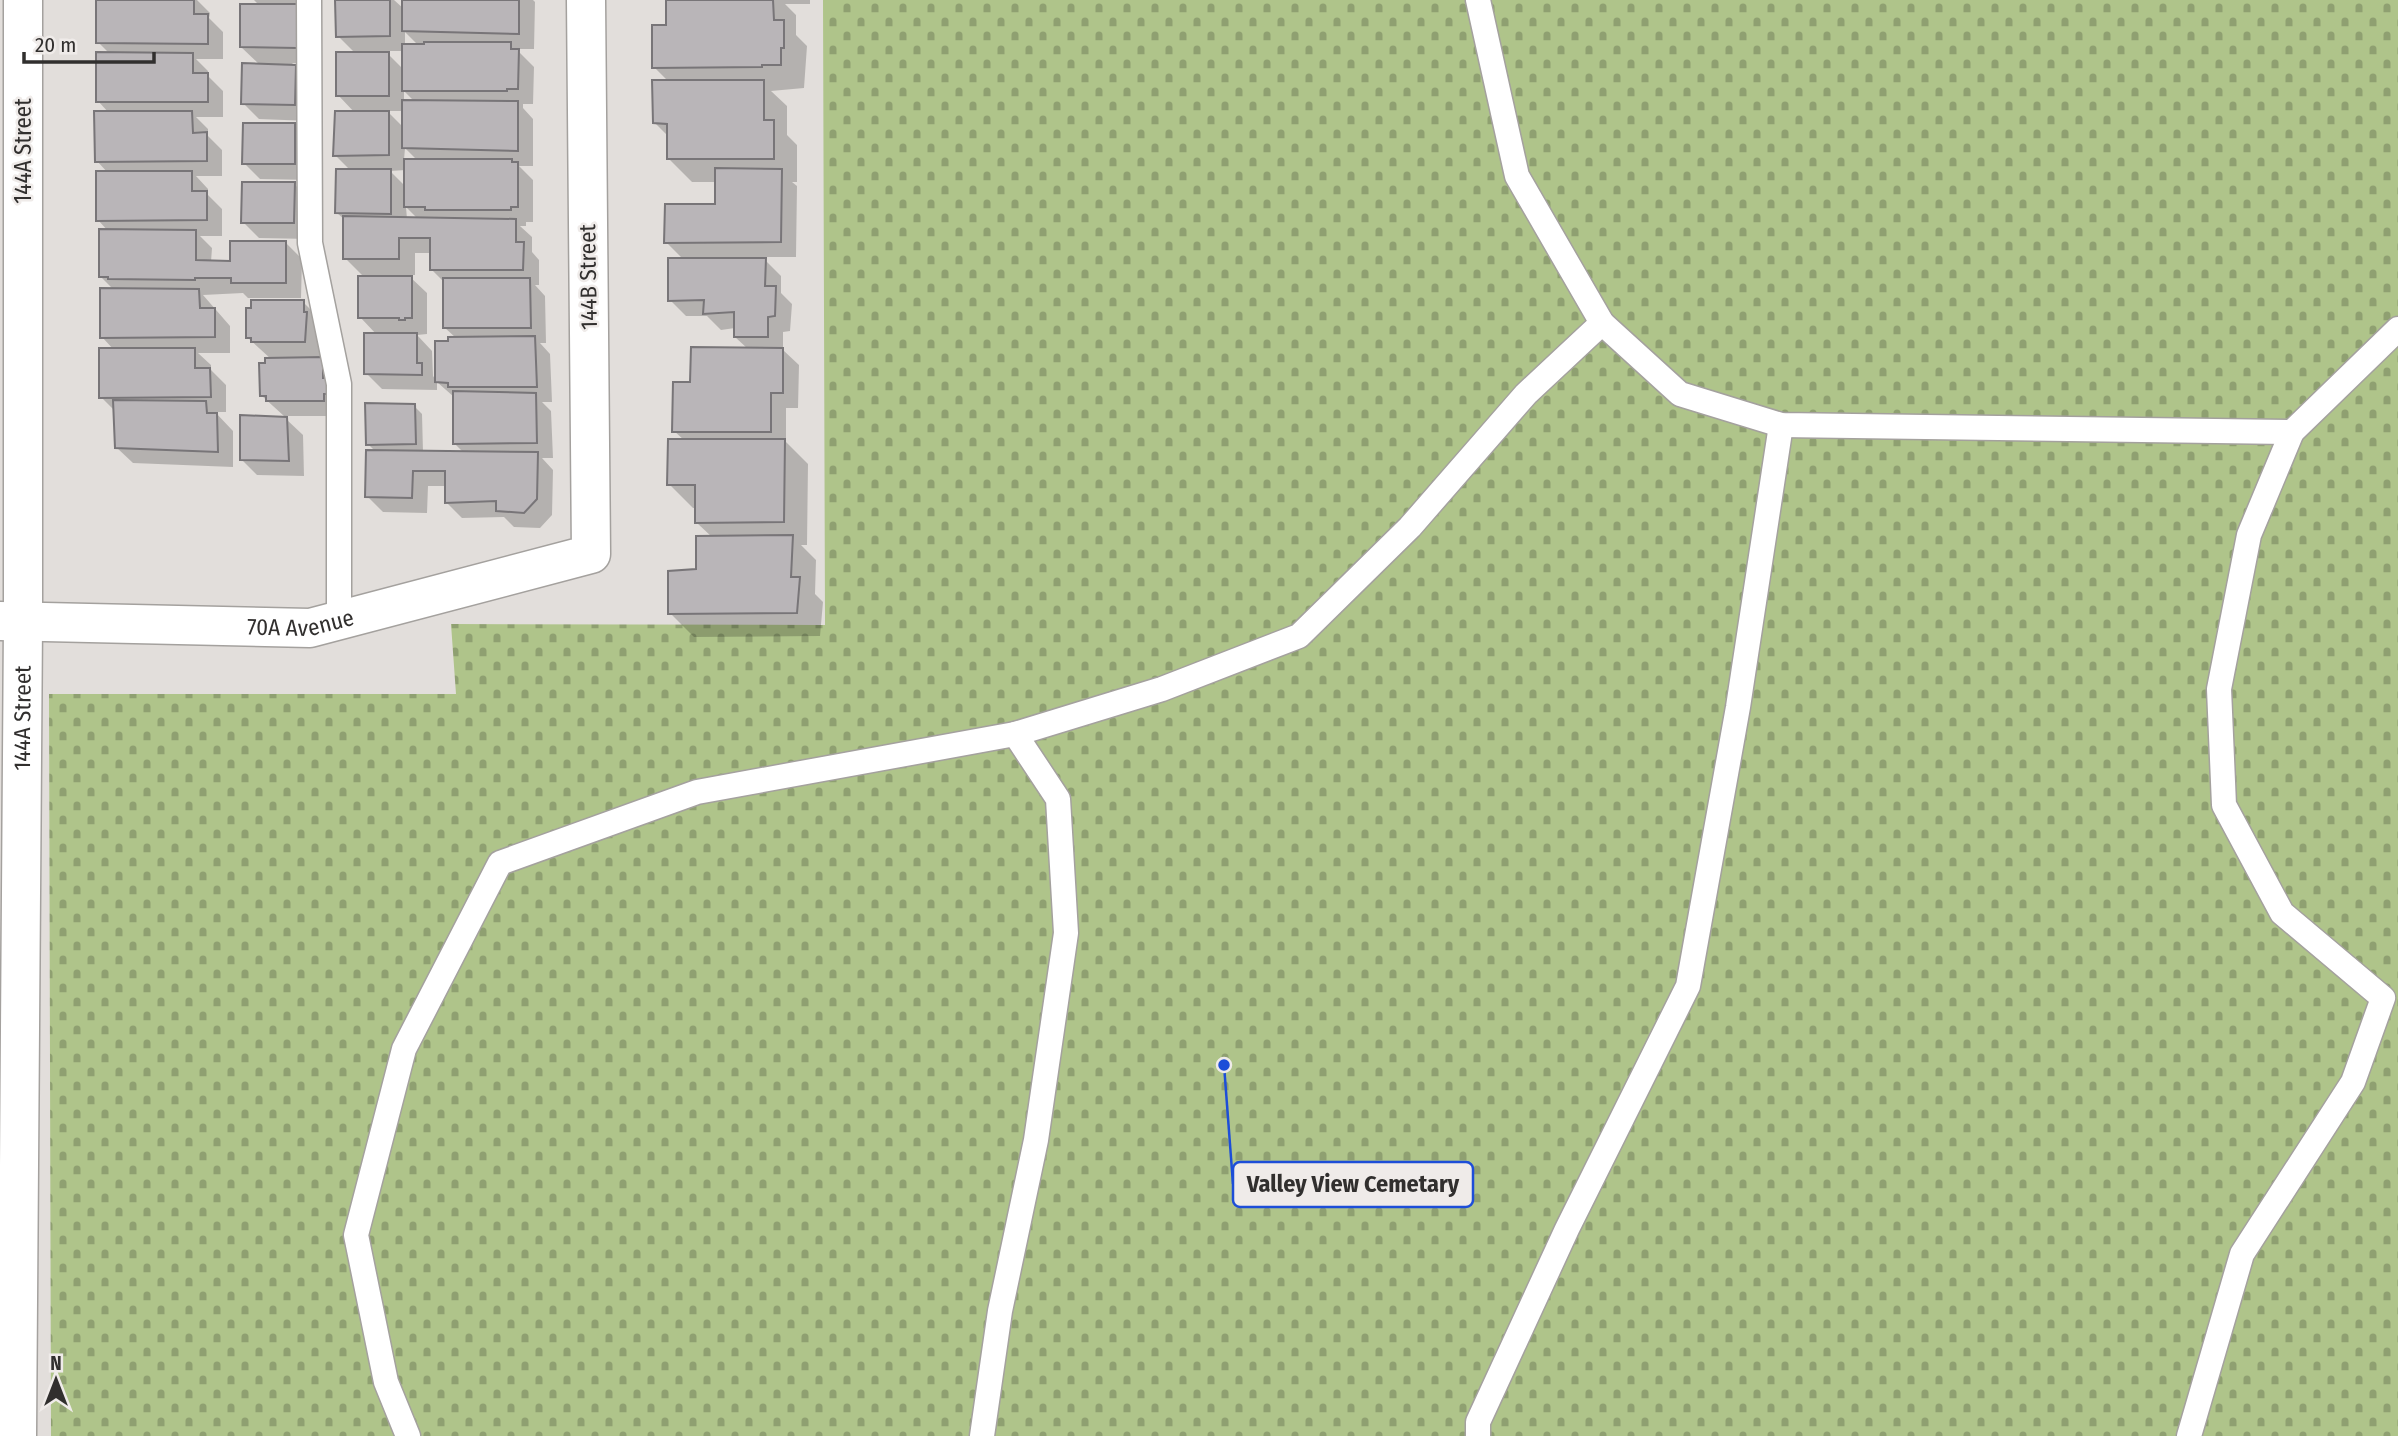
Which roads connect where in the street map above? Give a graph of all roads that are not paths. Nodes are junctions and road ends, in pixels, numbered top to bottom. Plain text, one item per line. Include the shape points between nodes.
1 (23, 0) edge
2 (309, 0) edge
3 (586, 0) edge
4 (1478, 0) edge
5 (1602, 323) junction
6 (2398, 329) edge
7 (1781, 425) junction
8 (2292, 432) junction
9 (591, 554) joint
10 (339, 621) junction
11 (11, 622) edge
12 (1015, 734) junction
13 (17, 1436) edge
14 (408, 1436) edge
15 (982, 1436) edge
16 (1478, 1436) edge
17 (2189, 1436) edge

1 - 11 street, 144A Street
2 - 10 lane via 310,243 339,384
3 - 9 street, 144B Street
4 - 5 lane via 1517,176
5 - 7 lane via 1680,394
5 - 12 lane via 1526,394 1410,527 1299,636 1162,689
6 - 8 lane
7 - 8 lane
7 - 16 lane via 1738,707 1688,986 1567,1229 1478,1422
8 - 17 lane via 2249,535 2219,689 2224,805 2282,913 2383,998 2353,1082 2242,1254
9 - 10 street, 70A Avenue
10 - 11 street, 70A Avenue via 310,628
11 - 13 street, 144A Street
12 - 14 lane via 697,792 500,863 404,1049 356,1235 386,1382
12 - 15 lane via 1058,799 1066,933 1036,1140 1000,1311

